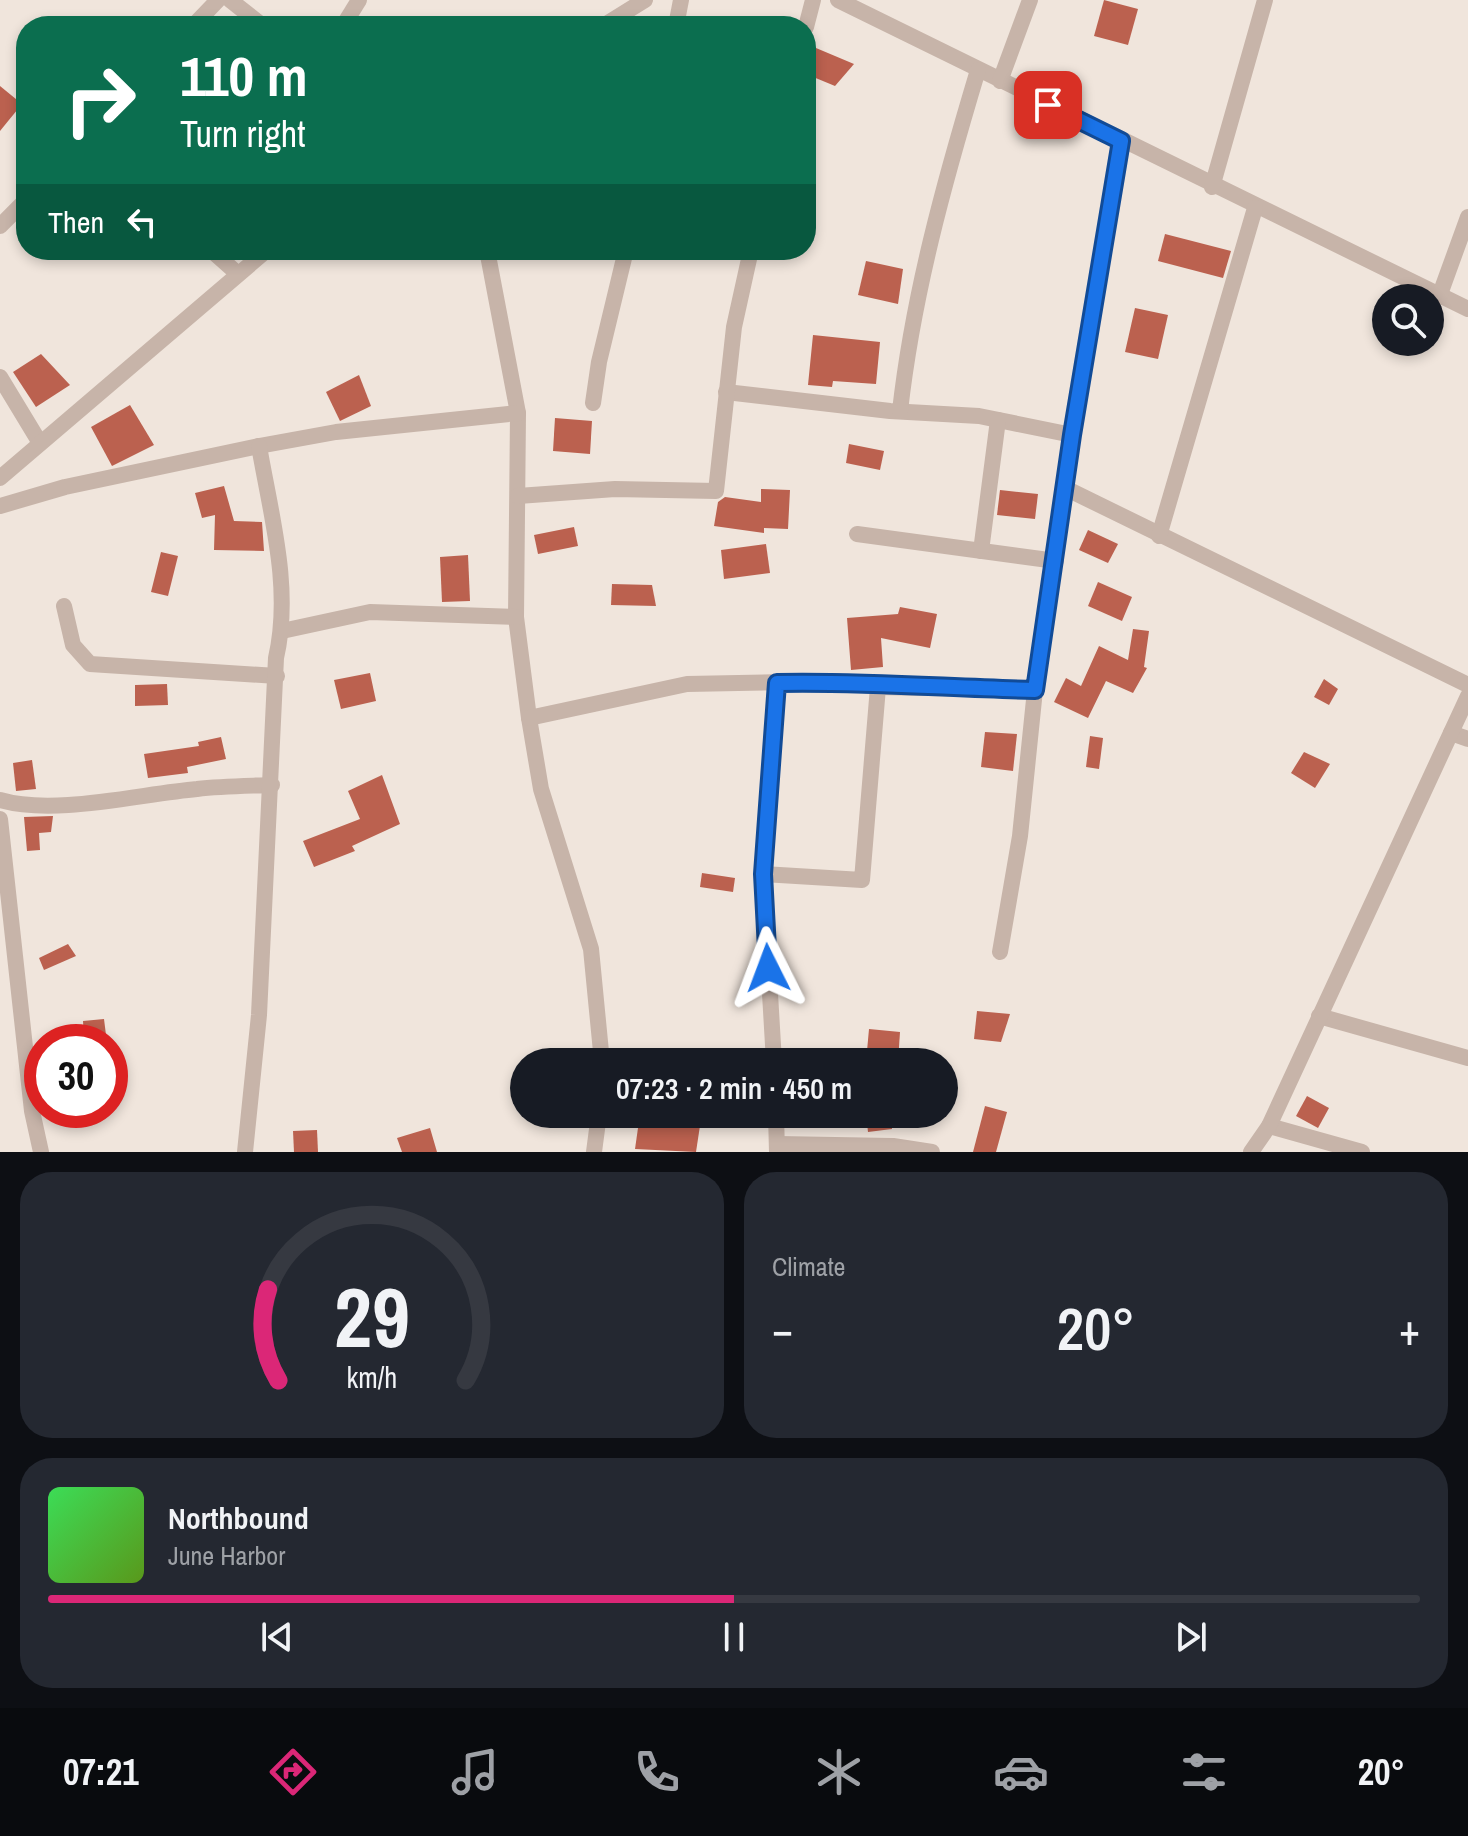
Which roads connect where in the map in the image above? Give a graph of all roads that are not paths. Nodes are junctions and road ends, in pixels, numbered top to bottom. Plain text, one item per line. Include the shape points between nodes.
1 (218, 0) edge
2 (230, 0) edge
3 (645, 0) edge
4 (838, 0) edge
5 (1030, 0) edge
6 (1265, 0) edge
7 (203, 16) edge
8 (250, 16) edge
9 (619, 16) edge
10 (978, 70) junction
11 (1000, 81) junction
12 (1121, 141) junction
13 (1212, 187) junction
14 (1255, 208) junction
15 (16, 210) edge
16 (1468, 217) edge
17 (0, 226) edge
18 (224, 260) edge
19 (244, 260) edge
20 (255, 260) edge
21 (489, 260) edge
22 (624, 260) edge
23 (749, 260) edge
24 (240, 272) junction
25 (1412, 284) edge
26 (1444, 284) edge
27 (1444, 299) edge
28 (1468, 309) edge
29 (0, 377) edge
30 (726, 392) junction
31 (593, 403) dead end
32 (900, 411) junction
33 (518, 413) junction
34 (998, 420) junction
35 (1072, 435) junction
36 (40, 443) junction
37 (259, 446) junction
38 (0, 478) edge
39 (1065, 488) junction
40 (518, 496) junction
41 (0, 506) edge
42 (857, 534) dead end
43 (1159, 536) junction
44 (981, 551) junction
45 (1056, 561) junction
46 (64, 606) dead end
47 (516, 617) junction
48 (282, 631) junction
49 (277, 676) junction
50 (777, 683) junction
51 (1468, 685) edge
52 (878, 687) junction
53 (1035, 690) junction
54 (1468, 696) edge
55 (529, 718) junction
56 (1451, 733) junction
57 (1468, 739) edge
58 (272, 785) junction
59 (0, 800) edge
60 (0, 819) edge
61 (763, 874) junction
62 (1000, 952) dead end
63 (1319, 1016) junction
64 (601, 1048) edge
65 (773, 1048) edge
66 (1468, 1058) edge
67 (1269, 1126) junction
68 (597, 1128) edge
69 (776, 1128) edge
70 (777, 1148) edge
71 (41, 1152) edge
72 (245, 1152) edge
73 (594, 1152) edge
74 (932, 1152) edge
75 (1251, 1152) edge
76 (1362, 1152) edge

1 - 7 street
2 - 8 street
3 - 9 street
4 - 10 street
5 - 11 street
6 - 13 street
10 - 11 street
10 - 32 street via 927,254 908,339
11 - 12 street
12 - 13 street
12 - 35 street
13 - 14 street
14 - 25 street
14 - 43 street
15 - 17 street
16 - 26 street
18 - 24 street
19 - 24 street
20 - 24 street
21 - 33 street
22 - 31 street
23 - 30 street
24 - 36 street
27 - 28 street
29 - 36 street
30 - 32 street
30 - 40 street via 716,491 615,489
32 - 34 street
33 - 37 street via 336,432
33 - 40 street
34 - 35 street
34 - 44 street
35 - 39 street
36 - 38 street
37 - 41 street
37 - 48 street via 282,580
39 - 43 street
39 - 45 street
40 - 47 street
42 - 44 street
43 - 51 street
44 - 45 street
45 - 53 street
46 - 49 street via 73,645 90,664
47 - 48 street via 370,612
47 - 55 street
48 - 49 street
49 - 58 street
50 - 52 street via 835,681
50 - 55 street via 687,684
50 - 61 street
52 - 53 street
52 - 61 street via 862,880
53 - 62 street via 1020,836
54 - 56 street
55 - 64 street via 541,789 591,949
56 - 57 street
56 - 63 street
58 - 59 street via 87,803
58 - 72 street
60 - 71 street
61 - 65 street
63 - 66 street
63 - 67 street
67 - 75 street
67 - 76 street
68 - 73 street
69 - 70 street
70 - 74 street via 893,1146

